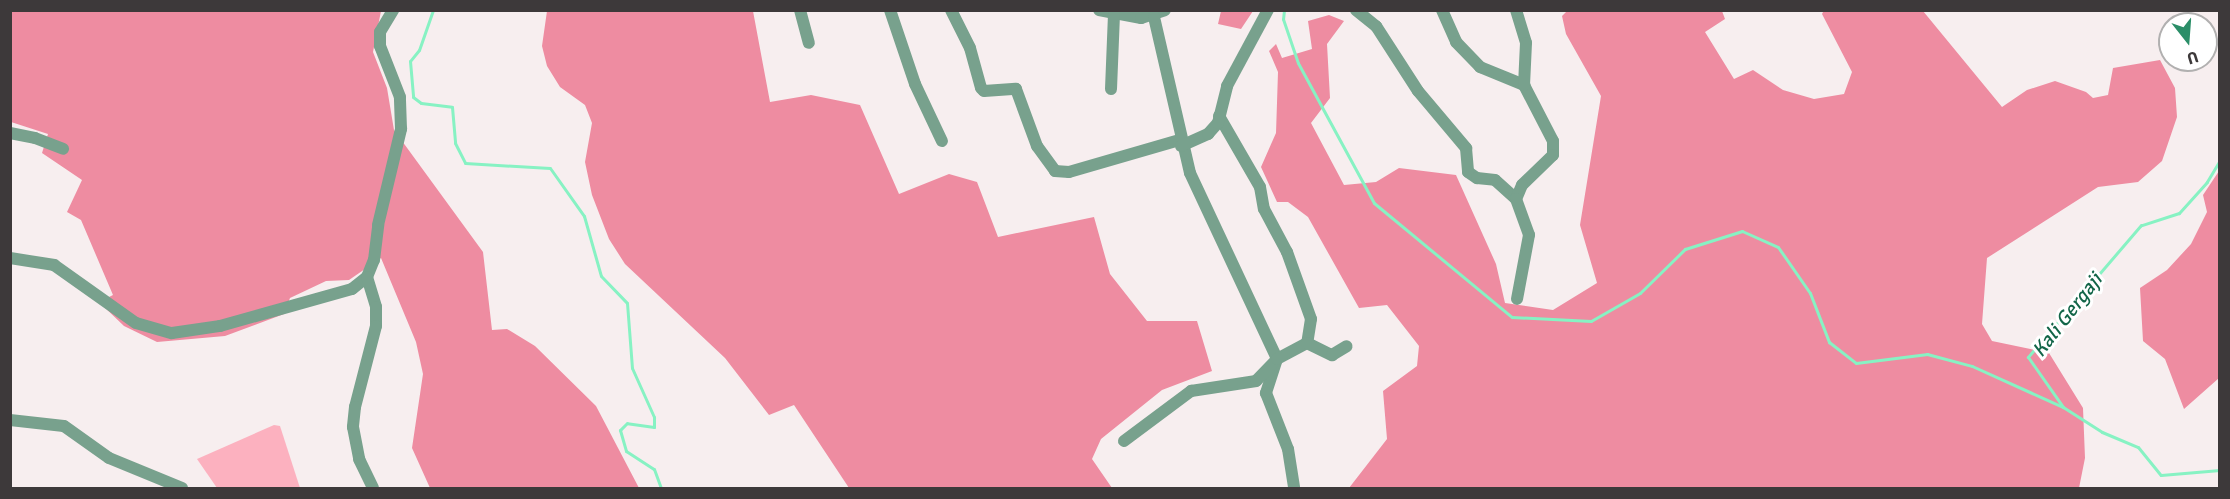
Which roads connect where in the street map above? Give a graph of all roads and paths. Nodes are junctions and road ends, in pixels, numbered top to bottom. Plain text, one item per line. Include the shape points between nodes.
1 (393, 10) edge
2 (800, 10) edge
3 (890, 10) edge
4 (951, 10) edge
5 (1100, 10) edge
6 (1268, 10) edge
7 (1356, 10) edge
8 (1442, 10) edge
9 (1516, 10) edge
10 (1114, 14) junction
11 (1159, 14) edge
12 (809, 43) dead end
13 (1524, 85) junction
14 (1111, 89) dead end
15 (1219, 116) junction
16 (10, 133) edge
17 (942, 141) dead end
18 (1180, 143) junction
19 (63, 149) dead end
20 (1516, 199) junction
21 (10, 258) edge
22 (367, 277) junction
23 (1517, 299) dead end
24 (1307, 343) junction
25 (1347, 346) dead end
26 (1277, 359) junction
27 (10, 420) edge
28 (1124, 441) dead end
29 (182, 489) edge
30 (373, 489) edge
31 (1294, 489) edge

1 - 22 street via 380,32 380,46 400,97 401,129
2 - 12 street
3 - 17 street via 915,84
4 - 18 street via 970,48 981,88 1016,89 1037,146 1055,171 1069,172
5 - 10 street
6 - 15 street via 1227,86
7 - 20 street via 1376,26 1418,91 1466,148 1468,172 1477,178 1495,180
8 - 13 street via 1456,42 1480,67
9 - 13 street via 1526,43
10 - 11 street
10 - 14 street
11 - 18 street
13 - 20 street via 1554,147 1552,155 1522,185
15 - 18 street via 1208,134
15 - 24 street via 1260,187 1264,209 1287,252 1311,318
16 - 19 street
18 - 26 street via 1194,184
20 - 23 street via 1529,235
21 - 22 street via 54,265 136,323 172,333 220,326 293,303 340,294
22 - 30 street via 376,307 376,327 353,428 359,459
24 - 25 street via 1332,355
24 - 26 street
26 - 28 street via 1256,381 1182,395
26 - 31 street via 1266,393 1288,449
27 - 29 street via 64,426 109,458

